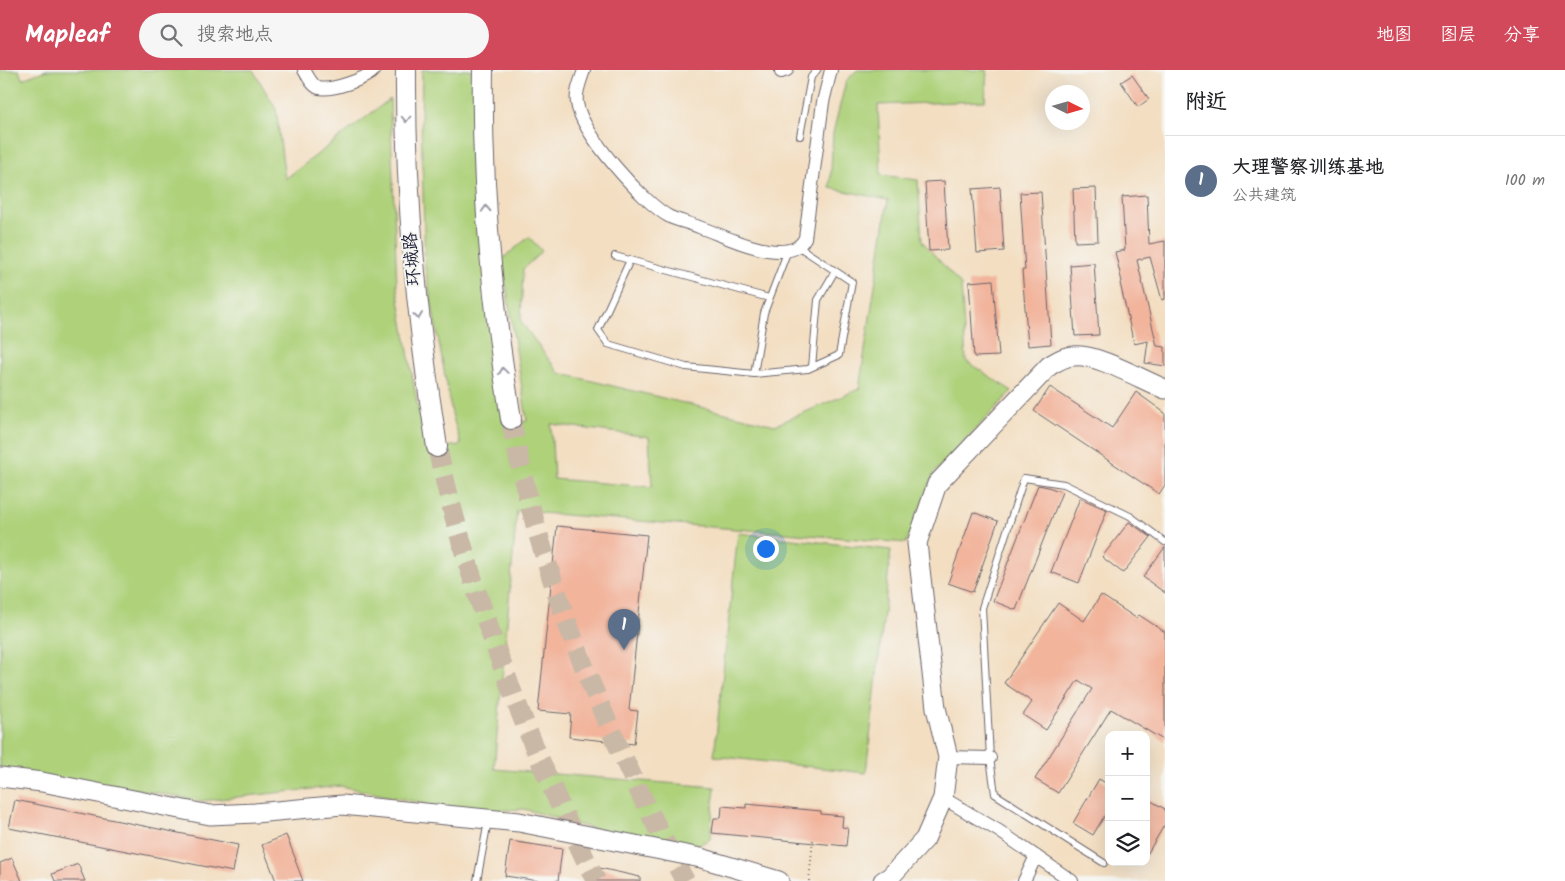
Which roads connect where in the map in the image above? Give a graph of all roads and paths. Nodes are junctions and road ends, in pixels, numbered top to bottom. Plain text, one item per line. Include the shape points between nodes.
1 (304, 70) edge
2 (374, 70) edge
3 (406, 70) edge
4 (483, 70) edge
5 (584, 70) edge
6 (817, 70) edge
7 (832, 70) edge
8 (800, 136) dead end
9 (793, 248) junction
10 (615, 256) dead end
11 (630, 260) junction
12 (835, 271) junction
13 (769, 298) junction
14 (812, 367) junction
15 (754, 374) junction
16 (1165, 389) edge
17 (511, 419) tunnel mouth
18 (437, 447) tunnel mouth
19 (1165, 542) edge
20 (948, 757) junction
21 (990, 758) junction
22 (0, 777) edge
23 (943, 798) junction
24 (488, 820) junction
25 (813, 840) dead end
26 (1036, 856) junction
27 (1104, 863) dead end
28 (477, 881) edge
29 (779, 881) edge
30 (809, 881) edge
31 (883, 881) edge
32 (1024, 881) edge
33 (1072, 881) edge

1 - 2 street via 312,84 328,88 363,78
3 -> 18 main road, 环城路 via 407,178 413,268
17 -> 4 main road via 490,261 484,174
5 - 9 street via 577,99 582,117 600,148 646,199 669,217 749,244 770,250
6 - 8 lane via 811,76
7 - 9 street via 823,102 806,233 802,242
9 - 12 lane
9 - 13 lane
10 - 11 lane
11 - 13 lane
11 - 15 lane via 598,330 608,344 686,367
12 - 14 lane via 818,300
12 - 14 lane via 852,282 839,355
13 - 15 lane
14 - 15 lane
16 - 20 street via 1090,357 1073,356 1058,360 937,484 917,543 936,708
19 - 21 lane via 1130,516 1064,484 1024,478 982,608
20 - 21 street
20 - 23 street
21 - 27 lane via 995,794
22 - 24 street via 42,782 210,815 342,805
23 - 26 street
23 - 31 street via 925,839
24 - 28 lane
24 - 29 street via 519,822 701,858
25 - 30 path
26 - 32 street
26 - 33 street

